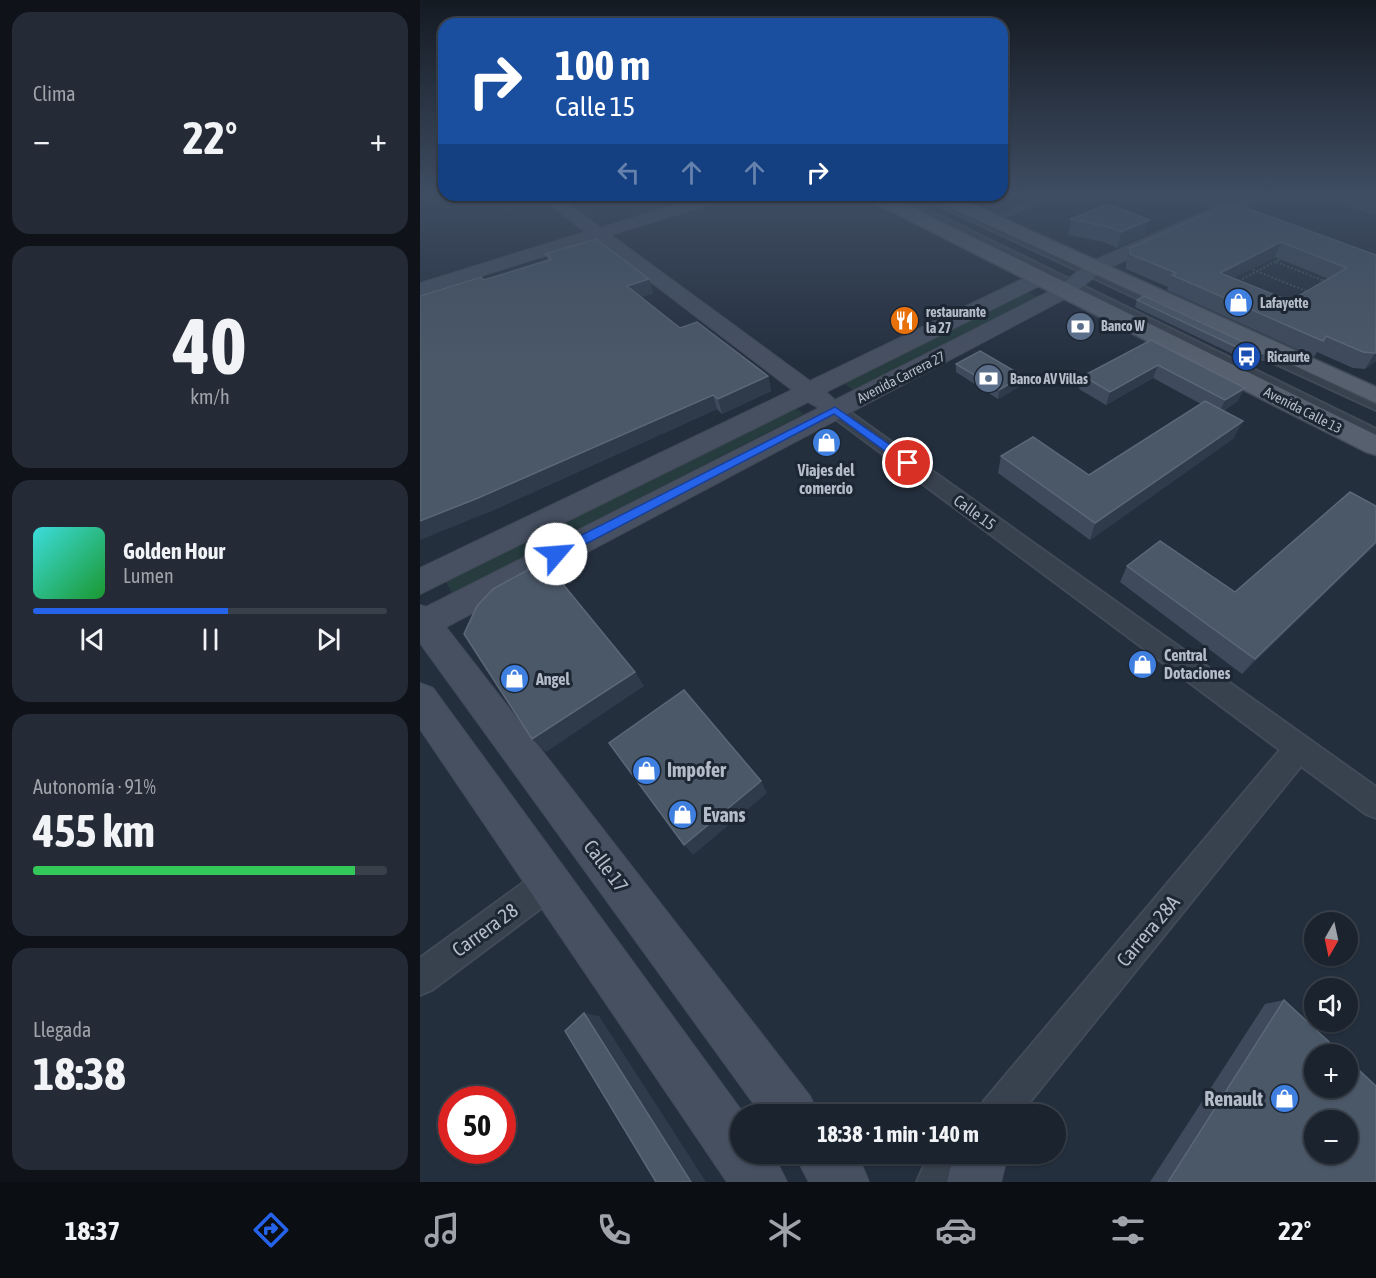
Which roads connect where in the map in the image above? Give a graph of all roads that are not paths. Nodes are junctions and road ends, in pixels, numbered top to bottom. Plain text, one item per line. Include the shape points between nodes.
1 (542, 251) edge
2 (620, 251) edge
3 (986, 251) edge
4 (1018, 251) edge
5 (1027, 251) edge
6 (1038, 251) edge
7 (1137, 251) edge
8 (1040, 278) junction
9 (1080, 279) junction
10 (420, 289) edge
11 (1163, 309) edge
12 (1246, 347) edge
13 (811, 391) junction
14 (1375, 396) edge
15 (835, 410) junction
16 (1376, 432) edge
17 (1376, 446) edge
18 (420, 582) edge
19 (421, 622) edge
20 (420, 699) edge
21 (1299, 748) junction
22 (1376, 804) edge
23 (549, 883) junction
24 (420, 978) edge
25 (784, 1104) edge
26 (1004, 1104) edge
27 (828, 1164) edge
28 (953, 1164) edge
29 (978, 1164) edge
30 (760, 1182) edge
31 (842, 1182) edge
32 (937, 1182) edge
33 (974, 1182) edge

1 - 10 street
2 - 13 street, Calle 15
3 - 8 main road, Avenida Calle 13
4 - 9 lane
5 - 9 lane
6 - 9 main road, Avenida Calle 13
7 - 9 street, Avenida Carrera 27
8 - 9 main road, Avenida Calle 13
8 - 13 street, Avenida Carrera 27
9 - 11 lane
9 - 14 main road, Avenida Calle 13 via 1186,309
9 - 15 street, Avenida Carrera 27
9 - 16 lane
9 - 17 main road, Avenida Calle 13
12 - 14 lane
13 - 15 street, Calle 15
13 - 18 street, Avenida Carrera 27
15 - 19 street, Avenida Carrera 27
15 - 21 street, Calle 15
19 - 25 street, Calle 17
20 - 23 street
21 - 22 street, Calle 15
21 - 26 street, Carrera 28A
23 - 24 street, Carrera 28
23 - 30 street
27 - 31 street
28 - 32 street
29 - 33 street

